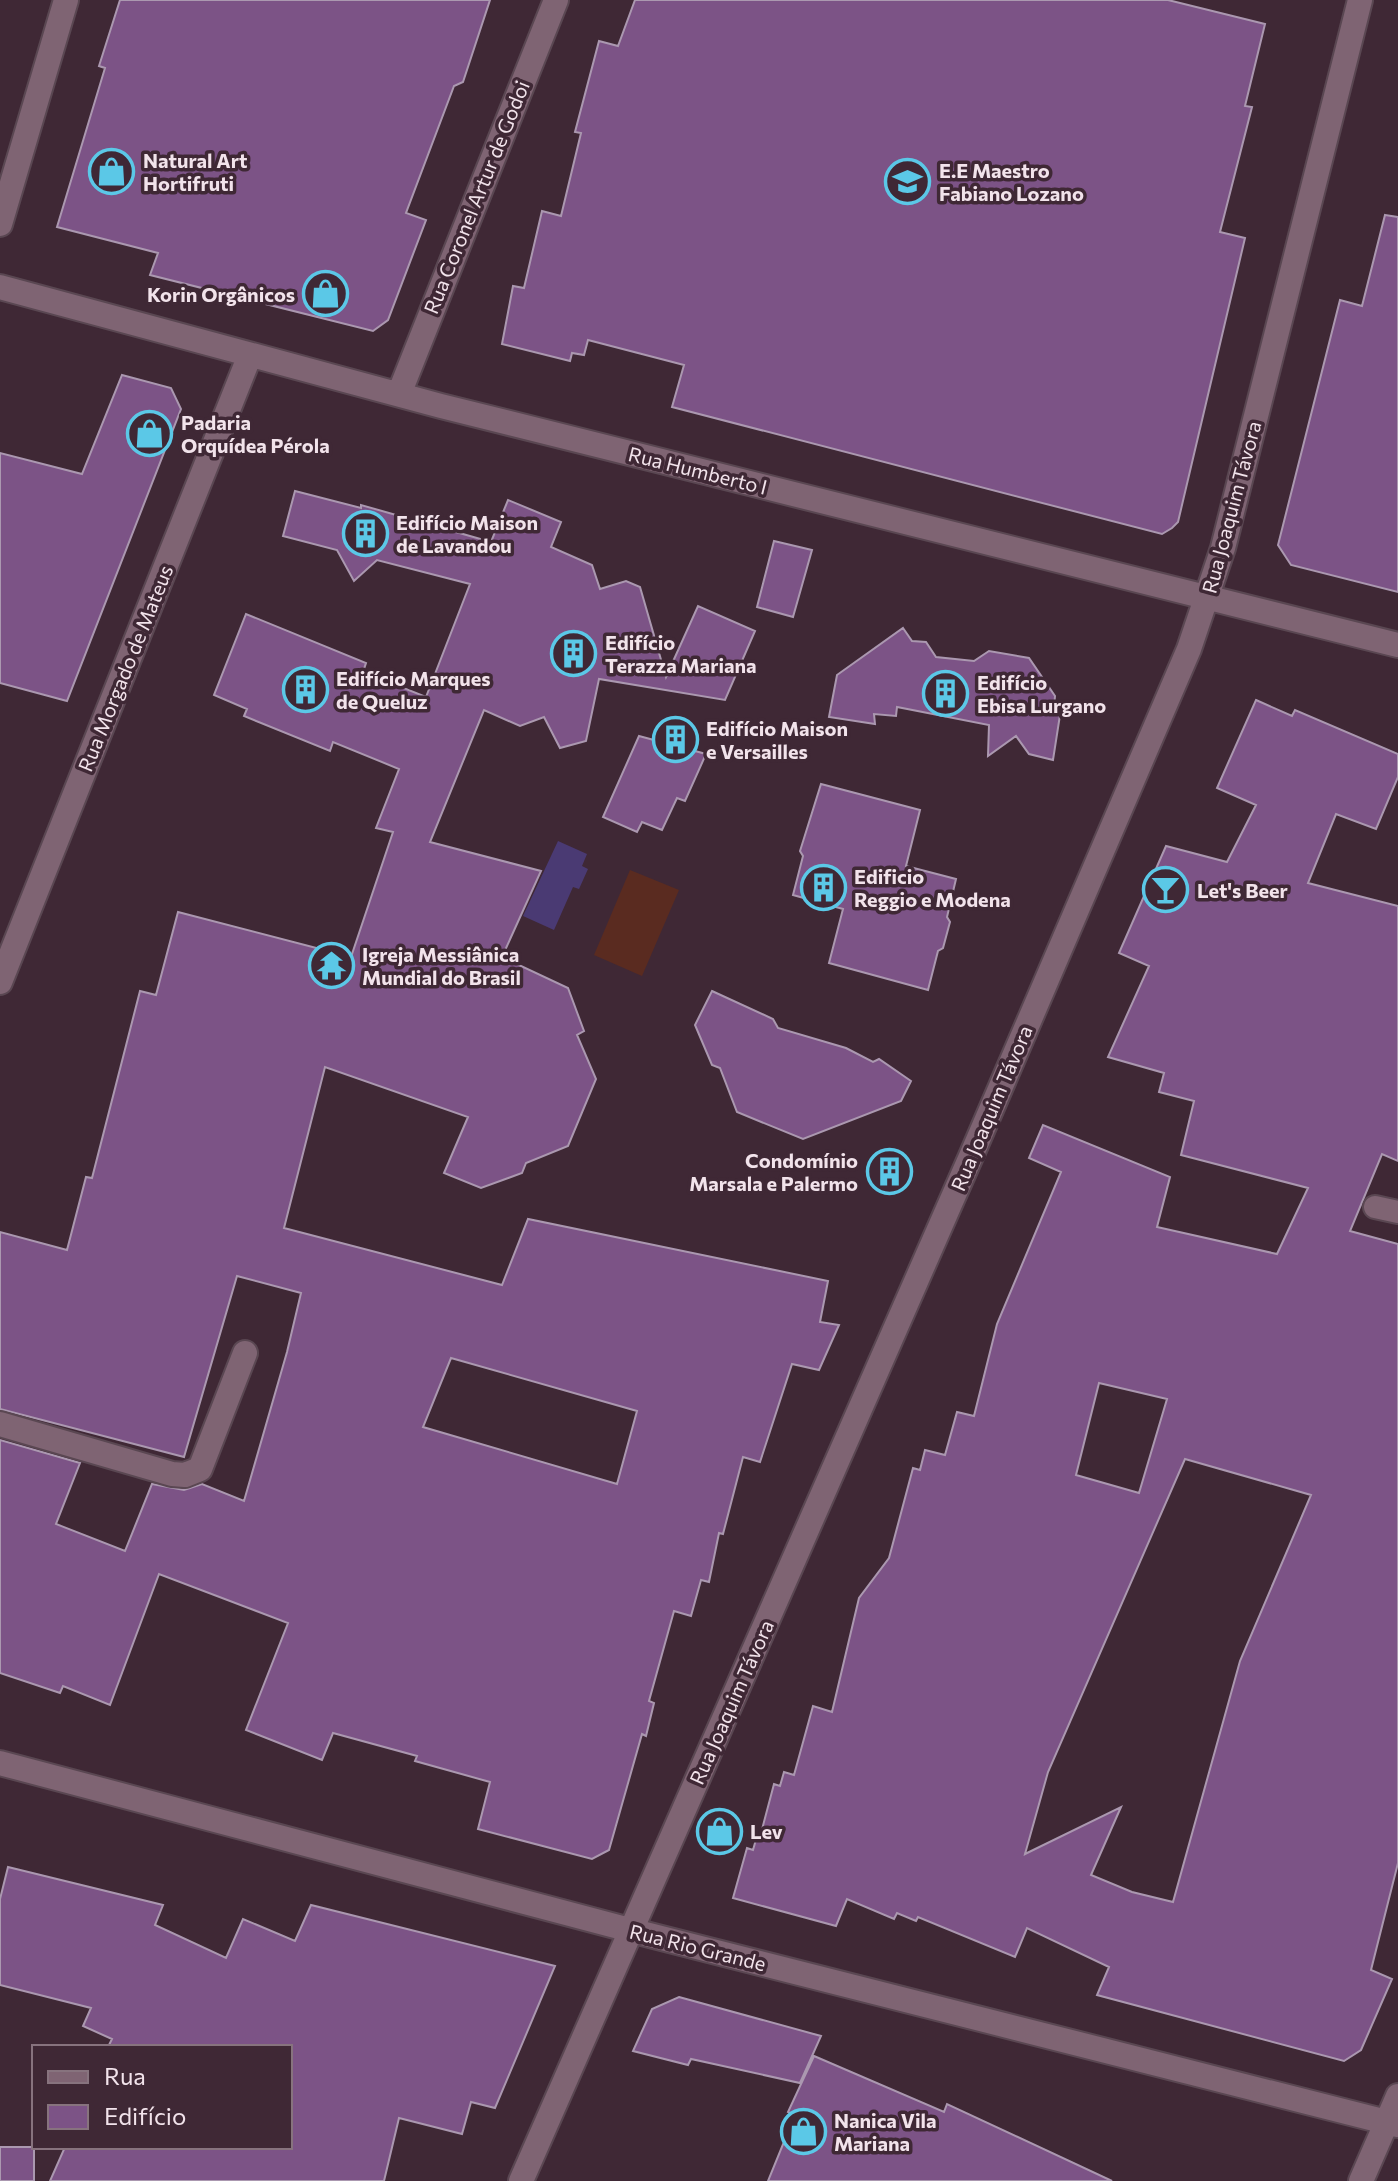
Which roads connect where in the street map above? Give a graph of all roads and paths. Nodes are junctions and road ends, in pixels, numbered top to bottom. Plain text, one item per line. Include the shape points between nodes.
1 (66, 0) edge
2 (556, 0) edge
3 (1360, 0) edge
4 (0, 224) edge
5 (0, 287) edge
6 (250, 355) junction
7 (399, 394) junction
8 (1208, 598) junction
9 (1398, 645) edge
10 (0, 982) edge
11 (1375, 1207) dead end
12 (1398, 1212) edge
13 (245, 1353) dead end
14 (0, 1424) edge
15 (0, 1763) edge
16 (630, 1930) junction
17 (1398, 2096) edge
18 (1392, 2123) edge
19 (521, 2181) edge
20 (1361, 2181) edge

1 - 4 street
2 - 7 street, Rua Coronel Artur de Godoi
3 - 8 street, Rua Joaquim Távora
5 - 6 street, Rua Humberto I
6 - 7 street, Rua Humberto I
6 - 10 street, Rua Morgado de Mateus
7 - 8 street, Rua Humberto I
8 - 9 street, Rua Humberto I
8 - 16 street, Rua Joaquim Távora via 972,1154
11 - 12 lane
13 - 14 street via 200,1469 193,1474 172,1474
15 - 16 street, Rua Rio Grande
16 - 18 street, Rua Rio Grande
16 - 19 street, Rua Joaquim Távora
17 - 18 street
18 - 20 street

